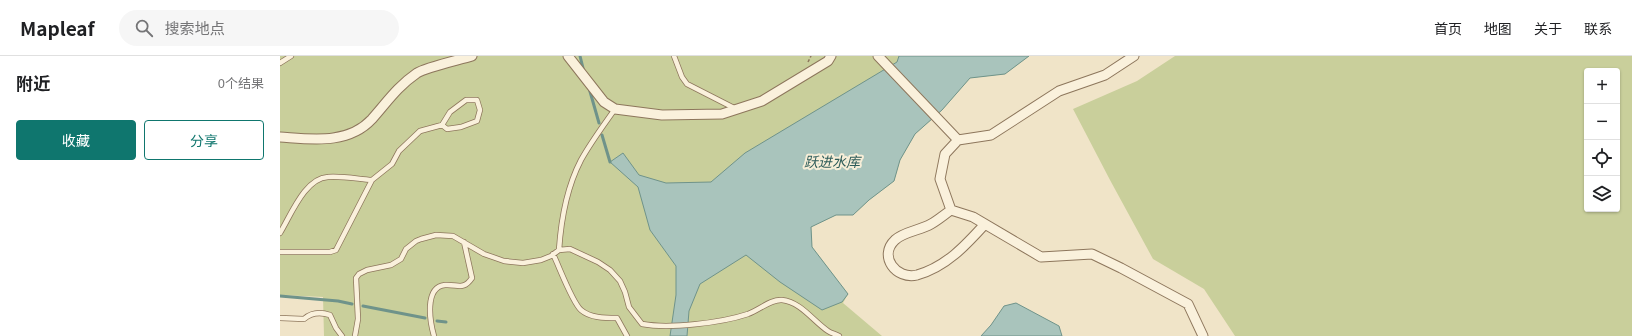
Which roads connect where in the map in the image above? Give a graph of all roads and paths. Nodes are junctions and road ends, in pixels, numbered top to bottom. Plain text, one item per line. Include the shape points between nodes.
1 (291, 56) edge
2 (472, 56) edge
3 (568, 56) edge
4 (674, 56) edge
5 (831, 56) edge
6 (878, 56) edge
7 (1134, 56) edge
8 (280, 63) edge
9 (614, 109) junction
10 (737, 109) junction
11 (442, 125) junction
12 (280, 137) edge
13 (958, 140) junction
14 (372, 180) junction
15 (951, 210) junction
16 (985, 224) junction
17 (280, 233) edge
18 (464, 242) junction
19 (559, 250) junction
20 (280, 252) edge
21 (553, 254) junction
22 (280, 318) edge
23 (342, 336) edge
24 (355, 336) edge
25 (434, 336) edge
26 (628, 336) edge
27 (839, 336) edge
28 (1203, 336) edge

1 - 8 lane
2 - 12 street via 418,72 398,87 371,120 359,130 326,139
3 - 9 street via 604,102
4 - 10 lane via 687,84
5 - 10 street via 828,61 762,101
6 - 13 street
7 - 13 street via 1105,75 1059,92 991,136
9 - 10 street via 662,115 722,114
9 - 19 lane via 580,162 568,195 560,230
11 - 11 lane via 450,112 466,100 477,100 480,110 476,121 446,129
11 - 14 lane via 420,131 399,151 392,164
13 - 15 street via 946,154 940,179
14 - 17 lane via 328,177 319,179 305,191
14 - 20 lane via 336,250
15 - 16 street
15 - 16 street via 931,224 896,238 889,247 888,259 897,271 906,276 918,275 944,263 963,248
16 - 28 street via 1041,256 1092,254 1121,268 1188,304
18 - 21 lane via 484,254 504,261 523,263 541,260
18 - 24 lane via 453,236 421,239 406,249 401,259 391,265 359,274 356,278 358,319
18 - 25 lane via 472,278 463,286 444,285 437,288 430,302
19 - 21 lane
19 - 27 lane via 570,249 610,270 620,281 632,313 642,324 652,326 706,323 749,314 782,300 795,303 828,331
21 - 26 lane via 581,310 597,317 616,318
22 - 23 lane via 304,319 310,314 325,313 330,315

